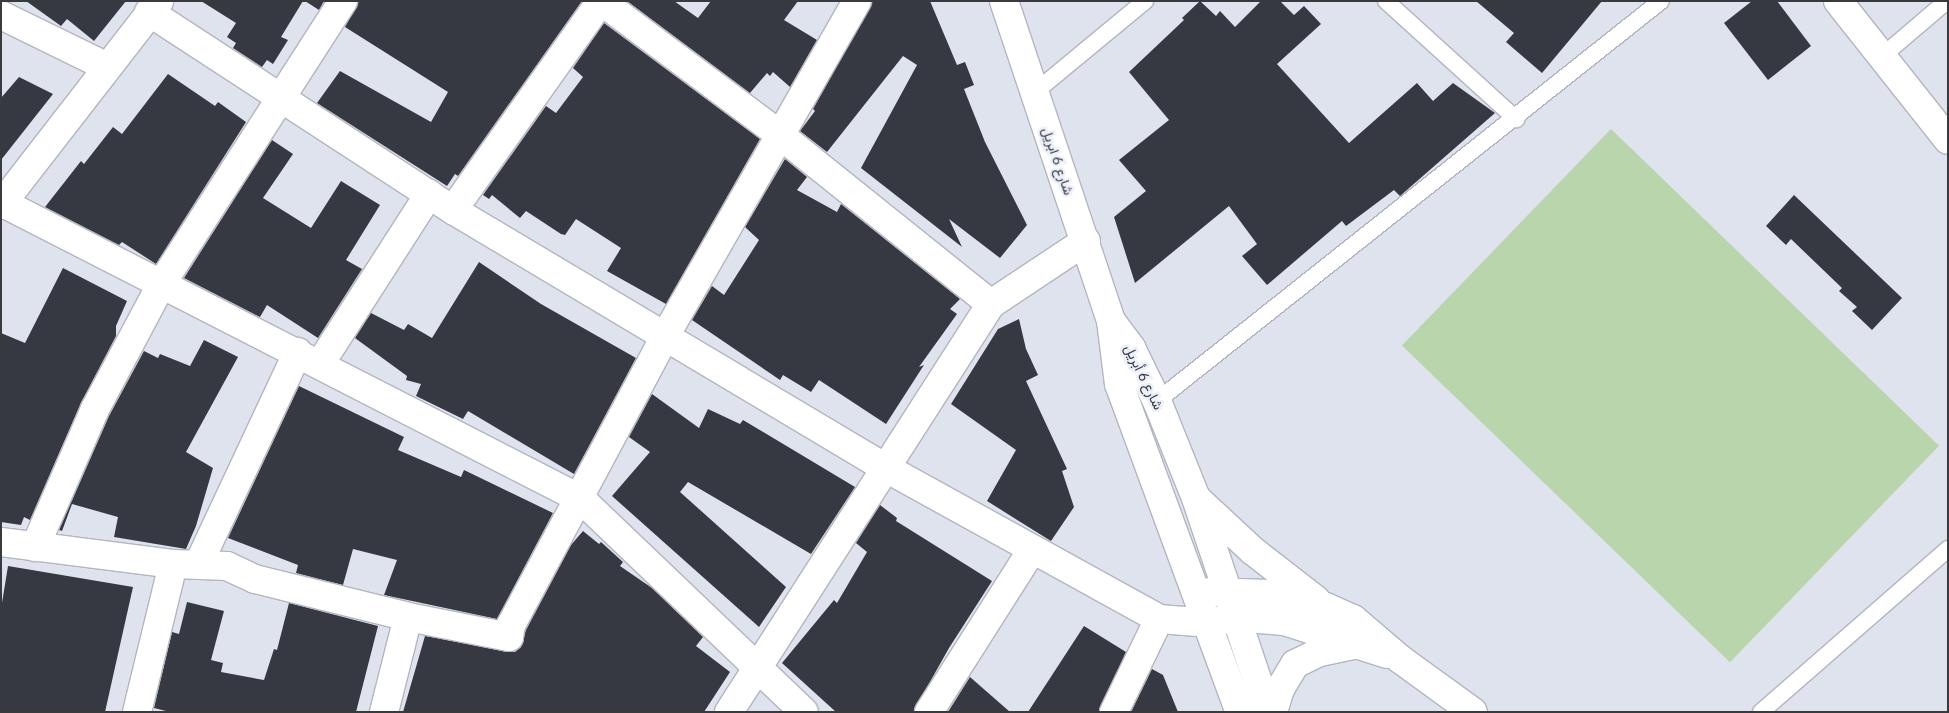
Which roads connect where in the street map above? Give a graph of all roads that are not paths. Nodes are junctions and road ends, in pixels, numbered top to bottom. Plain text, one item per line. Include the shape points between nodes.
1 (343, 1) edge
2 (601, 1) edge
3 (857, 1) edge
4 (1004, 1) edge
5 (1145, 1) edge
6 (1386, 1) edge
7 (1661, 1) edge
8 (1838, 1) edge
9 (1947, 1) edge
10 (154, 7) edge
11 (1, 15) edge
12 (1880, 58) junction
13 (107, 66) junction
14 (1035, 92) junction
15 (282, 99) junction
16 (1516, 119) junction
17 (780, 135) junction
18 (1948, 140) edge
19 (429, 194) junction
20 (2, 204) edge
21 (453, 210) junction
22 (1086, 241) junction
23 (162, 282) junction
24 (991, 304) junction
25 (1111, 321) junction
26 (664, 338) junction
27 (309, 358) junction
28 (1157, 402) junction
29 (884, 467) junction
30 (1196, 498) junction
31 (581, 499) junction
32 (1, 542) edge
33 (35, 547) junction
34 (1948, 549) edge
35 (1032, 550) junction
36 (186, 564) junction
37 (1226, 592) junction
38 (1198, 593) junction
39 (1326, 607) junction
40 (408, 617) junction
41 (1159, 619) junction
42 (1222, 620) junction
43 (1360, 644) junction
44 (1400, 659) junction
45 (759, 666) junction
46 (137, 712) edge
47 (384, 712) edge
48 (729, 712) edge
49 (804, 712) edge
50 (929, 712) edge
51 (1114, 712) edge
52 (1240, 712) edge
53 (1268, 712) edge
54 (1273, 712) edge
55 (1472, 712) edge
56 (1761, 712) edge

1 - 15 street
2 - 17 street
2 - 21 street
3 - 17 street
4 - 14 street, شارع 6 ابريل
5 - 14 lane
6 - 16 lane
7 - 16 lane
8 - 12 street
9 - 12 lane
10 - 13 street
10 - 15 street
11 - 13 street
12 - 18 street
13 - 20 street
14 - 22 street, شارع 6 ابريل
15 - 19 street
15 - 23 street
16 - 28 lane
17 - 24 street
17 - 26 street
19 - 21 street
19 - 27 street
20 - 23 street
21 - 26 street
22 - 24 street
22 - 25 street, شارع 6 ابريل
23 - 27 street
23 - 33 street via 95,410
24 - 29 street
25 - 28 street, شارع 6 أبريل via 1131,348
25 - 38 street, شارع 6 أبريل via 1120,384
26 - 29 street
26 - 31 street
27 - 31 street
27 - 36 street
28 - 30 street, شارع 6 أبريل
29 - 35 street
29 - 45 street
30 - 37 street, شارع 6 أبريل
30 - 39 street via 1261,557
31 - 40 street via 511,625 509,638
31 - 45 street
32 - 33 street
33 - 36 street
34 - 56 lane
35 - 41 street
35 - 50 street
36 - 40 street via 227,566 256,579
36 - 46 street
37 - 38 street
37 - 39 street via 1270,594
37 - 42 street, شارع 6 أبريل
38 - 42 street, شارع 6 أبريل
39 - 44 street via 1367,628
40 - 47 street
41 - 42 street
41 - 51 street
42 - 43 street via 1284,621
42 - 52 street, شارع 6 أبريل
42 - 53 street, شارع 6 أبريل
43 - 44 street
43 - 54 street via 1320,652 1295,664 1280,689
44 - 55 street
45 - 48 street
45 - 49 street

